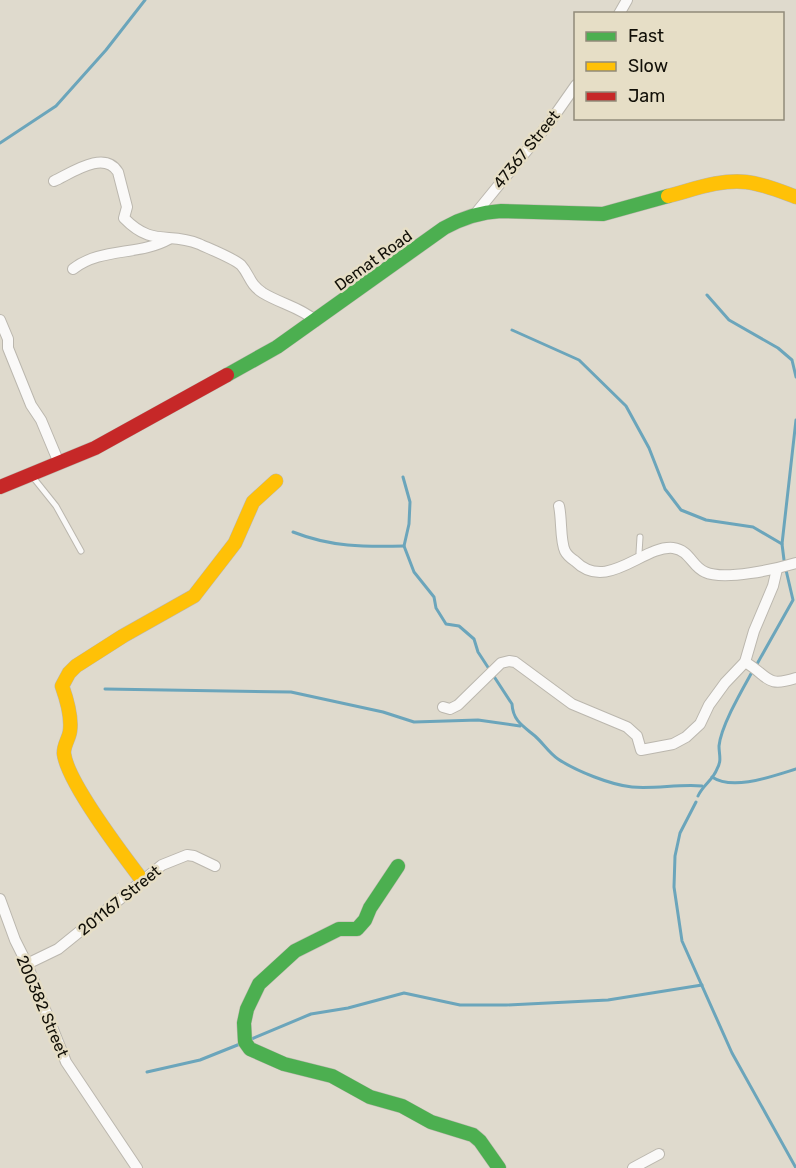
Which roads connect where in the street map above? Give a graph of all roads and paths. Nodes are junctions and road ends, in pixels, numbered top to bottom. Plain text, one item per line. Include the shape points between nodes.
1 (574, 88) edge
2 (54, 181) dead end
3 (796, 198) edge
4 (476, 213) junction
5 (169, 238) junction
6 (73, 269) dead end
7 (0, 320) edge
8 (316, 321) junction
9 (59, 463) junction
10 (31, 474) junction
11 (276, 481) dead end
12 (0, 487) edge
13 (559, 506) dead end
14 (640, 537) dead end
15 (81, 551) dead end
16 (642, 558) junction
17 (796, 563) edge
18 (777, 569) junction
19 (745, 662) junction
20 (796, 678) edge
21 (443, 707) dead end
22 (215, 866) dead end
23 (398, 866) dead end
24 (142, 880) junction
25 (0, 899) edge
26 (27, 964) junction
27 (659, 1154) dead end
28 (137, 1168) edge
29 (499, 1168) edge
30 (633, 1168) edge

1 - 4 street, 47367 Street
2 - 5 street via 89,164 115,167 127,207 124,218 150,236
3 - 4 street, Demat Road via 769,187 734,182 603,214
4 - 8 street, Demat Road via 444,228
5 - 6 street via 148,248 122,250 88,260
5 - 8 street via 197,243 240,264 254,286
7 - 9 street via 27,396
8 - 9 street, Demat Road via 145,422
9 - 10 street, Demat Road
10 - 12 street, Demat Road
10 - 15 lane via 56,506
11 - 24 street via 253,502 235,543 194,596 76,666 62,686 70,721 65,746 68,766
13 - 16 street via 565,551 585,570 602,572
14 - 16 lane
16 - 18 street via 676,548 688,554 703,572 739,575
17 - 18 street
18 - 19 street
19 - 20 street via 768,681 780,683
19 - 21 street via 725,683 693,731 673,744 647,750 641,750 637,736 627,727 572,704 515,662 501,663 458,705
22 - 24 street, 201167 Street via 187,855 162,865
23 - 29 street via 357,929 339,929 311,941 260,984 247,1009 245,1042 250,1049 284,1064 332,1076 370,1097 473,1135
24 - 26 street, 201167 Street via 57,949
25 - 26 street, 200382 Street
26 - 28 street, 200382 Street via 66,1062
27 - 30 street

